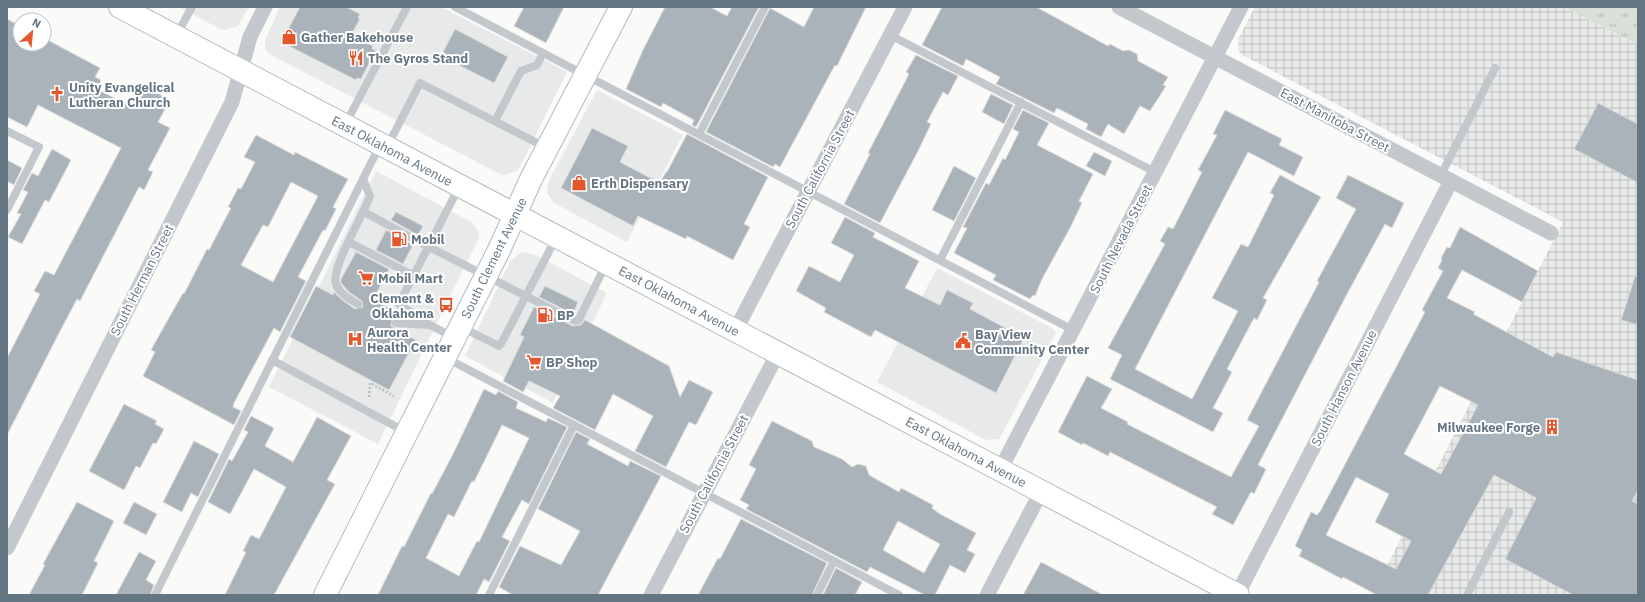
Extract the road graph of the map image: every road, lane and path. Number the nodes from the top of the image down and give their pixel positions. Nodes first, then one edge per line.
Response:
1 (120, 7) edge
2 (192, 7) edge
3 (265, 7) edge
4 (407, 7) edge
5 (455, 7) edge
6 (621, 7) edge
7 (765, 7) edge
8 (905, 7) edge
9 (1119, 7) edge
10 (1241, 7) edge
11 (890, 35) junction
12 (176, 37) junction
13 (543, 53) junction
14 (1215, 58) junction
15 (1494, 68) dead end
16 (240, 71) junction
17 (586, 75) junction
18 (1021, 102) junction
19 (495, 121) junction
20 (345, 126) junction
21 (7, 131) edge
22 (699, 134) junction
23 (384, 146) junction
24 (547, 149) junction
25 (1156, 172) junction
26 (1446, 178) junction
27 (362, 179) junction
28 (460, 186) junction
29 (808, 191) junction
30 (7, 210) edge
31 (364, 212) junction
32 (515, 215) junction
33 (1551, 233) dead end
34 (556, 237) junction
35 (349, 242) junction
36 (429, 247) junction
37 (940, 260) junction
38 (606, 264) junction
39 (414, 276) junction
40 (486, 276) junction
41 (526, 296) junction
42 (358, 304) dead end
43 (396, 322) dead end
44 (430, 325) junction
45 (1074, 330) junction
46 (735, 331) junction
47 (457, 332) junction
48 (778, 354) junction
49 (445, 357) junction
50 (272, 360) junction
51 (370, 383) dead end
52 (394, 396) dead end
53 (574, 425) junction
54 (407, 432) junction
55 (1000, 470) junction
56 (1041, 492) junction
57 (704, 493) junction
58 (1509, 512) dead end
59 (7, 548) edge
60 (834, 561) junction
61 (155, 595) edge
62 (325, 595) edge
63 (489, 595) edge
64 (651, 595) edge
65 (816, 595) edge
66 (899, 595) edge
67 (987, 595) edge
68 (1238, 595) edge
69 (1467, 595) edge

1 - 12 main road, East Oklahoma Avenue
2 - 12 lane
3 - 16 street, South Herman Street
4 - 20 lane
5 - 13 lane
6 - 17 main road, South Clement Avenue
7 - 22 lane
8 - 11 street, South California Street
9 - 14 street, East Manitoba Street
10 - 14 street, South Nevada Street
11 - 18 lane
11 - 29 street, South California Street
12 - 16 main road, East Oklahoma Avenue
13 - 17 lane
13 - 19 lane
14 - 25 street, South Nevada Street
14 - 26 street, East Manitoba Street
15 - 26 lane
16 - 20 main road, East Oklahoma Avenue
16 - 59 street, South Herman Street
17 - 22 lane
17 - 24 main road, South Clement Avenue
18 - 25 lane
18 - 37 lane
19 - 23 lane
19 - 24 lane
20 - 23 main road, East Oklahoma Avenue
21 - 30 lane
22 - 29 lane
23 - 27 lane
23 - 28 main road, East Oklahoma Avenue
24 - 32 main road, South Clement Avenue
25 - 45 street, South Nevada Street
26 - 33 street, East Manitoba Street
26 - 68 street, South Hanson Avenue
27 - 31 lane
27 - 50 lane
28 - 32 main road, East Oklahoma Avenue
28 - 36 lane
29 - 37 lane
29 - 46 street, South California Street
31 - 35 lane
31 - 36 lane
32 - 34 main road, East Oklahoma Avenue
32 - 40 main road, South Clement Avenue
34 - 38 main road, East Oklahoma Avenue
34 - 41 lane
35 - 39 lane
35 - 42 lane
36 - 39 lane
36 - 40 lane
37 - 45 lane
38 - 41 lane
38 - 46 main road, East Oklahoma Avenue
39 - 44 lane
40 - 41 lane
40 - 47 main road, South Clement Avenue
41 - 47 lane
43 - 44 lane
44 - 47 lane
45 - 55 street, South Nevada Street
46 - 48 main road, East Oklahoma Avenue
47 - 49 main road, South Clement Avenue
48 - 55 main road, East Oklahoma Avenue
48 - 57 street, South California Street
49 - 53 lane
49 - 54 main road, South Clement Avenue
50 - 54 lane
50 - 61 lane
51 - 52 path
53 - 57 lane
53 - 63 lane
54 - 62 main road, South Clement Avenue
55 - 56 main road, East Oklahoma Avenue
56 - 67 street
56 - 68 main road, East Oklahoma Avenue
57 - 60 lane
57 - 64 street, South California Street
58 - 69 lane
60 - 65 lane
60 - 66 lane

